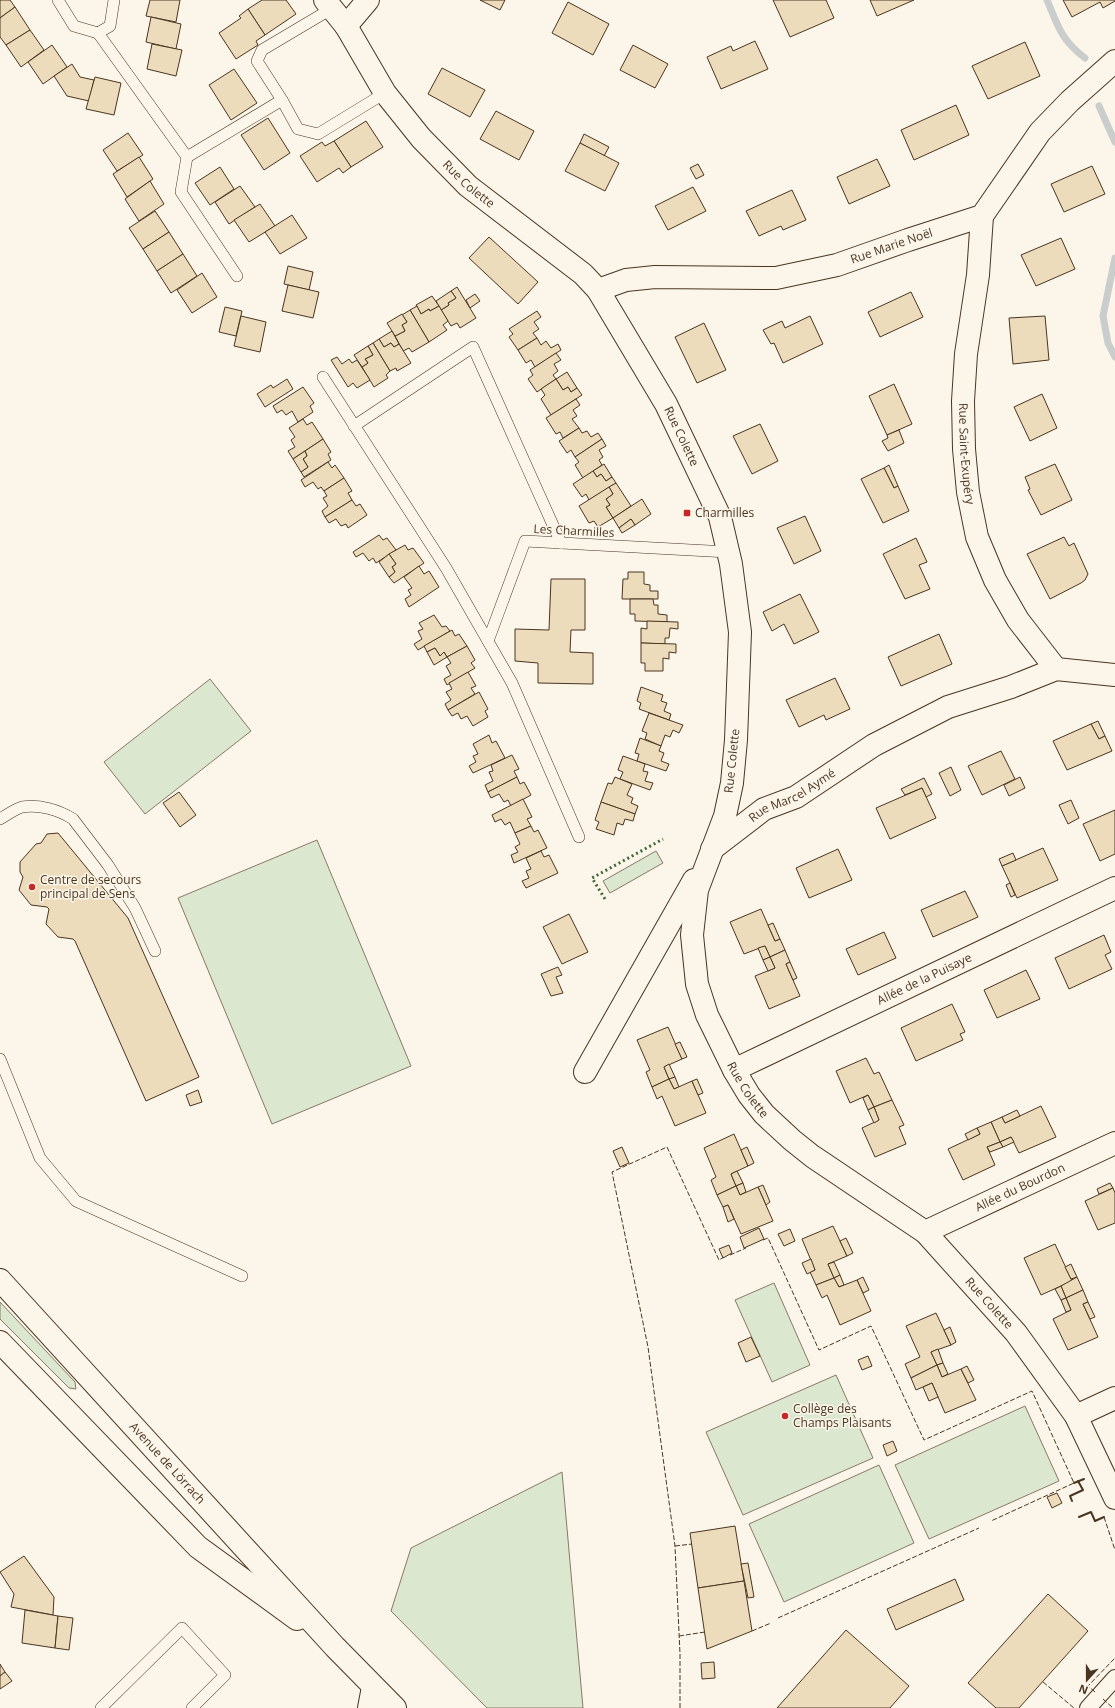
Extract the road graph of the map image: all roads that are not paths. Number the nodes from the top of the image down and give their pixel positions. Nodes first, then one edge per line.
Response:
1 (58, 0) edge
2 (114, 0) edge
3 (368, 0) edge
4 (328, 4) edge
5 (346, 26) junction
6 (98, 33) junction
7 (1108, 66) edge
8 (385, 93) junction
9 (282, 100) junction
10 (187, 157) junction
11 (982, 216) junction
12 (238, 276) dead end
13 (598, 290) junction
14 (323, 377) dead end
15 (354, 426) junction
16 (561, 543) junction
17 (728, 552) junction
18 (488, 641) junction
19 (1056, 669) junction
20 (1115, 675) edge
21 (0, 819) edge
22 (579, 837) dead end
23 (712, 848) junction
24 (1115, 888) edge
25 (155, 951) dead end
26 (0, 1059) edge
27 (734, 1070) junction
28 (584, 1072) dead end
29 (1115, 1143) edge
30 (925, 1232) junction
31 (242, 1276) dead end
32 (0, 1280) edge
33 (0, 1342) edge
34 (1115, 1398) edge
35 (1076, 1416) junction
36 (1115, 1498) edge
37 (335, 1647) junction
38 (1115, 1678) edge
39 (373, 1687) junction
40 (101, 1708) edge
41 (192, 1708) edge
42 (369, 1708) edge
43 (394, 1708) edge
44 (1088, 1708) edge

1 - 6 lane
2 - 6 lane
3 - 5 street
4 - 5 street, Rue Colette
4 - 9 lane
5 - 8 street, Rue Colette
6 - 10 lane
7 - 11 street
8 - 9 lane
8 - 13 street, Rue Colette
9 - 10 lane
10 - 12 lane
11 - 13 street, Rue Marie Noël
11 - 19 street, Rue Saint-Exupéry
13 - 17 street, Rue Colette
14 - 15 lane
15 - 16 lane
15 - 18 lane
16 - 17 lane, Les Charmilles
16 - 18 lane, Les Charmilles
17 - 23 street, Rue Colette
18 - 22 lane
19 - 20 street, Rue Marcel Aymé
19 - 23 street, Rue Marcel Aymé
21 - 25 lane
23 - 27 street, Rue Colette
23 - 28 street, Rue Marcel Aymé
24 - 27 street, Allée de la Puisaye
26 - 31 lane
27 - 30 street, Rue Colette
29 - 30 street, Allée du Bourdon
30 - 35 street, Rue Colette
32 - 37 street, Avenue de Lörrach
33 - 37 street, Avenue de Lörrach
34 - 35 street
35 - 36 street, Rue Colette
37 - 39 street, Avenue de Lörrach
38 - 44 street
39 - 42 street
39 - 43 street, Avenue de Lörrach
40 - 41 lane

